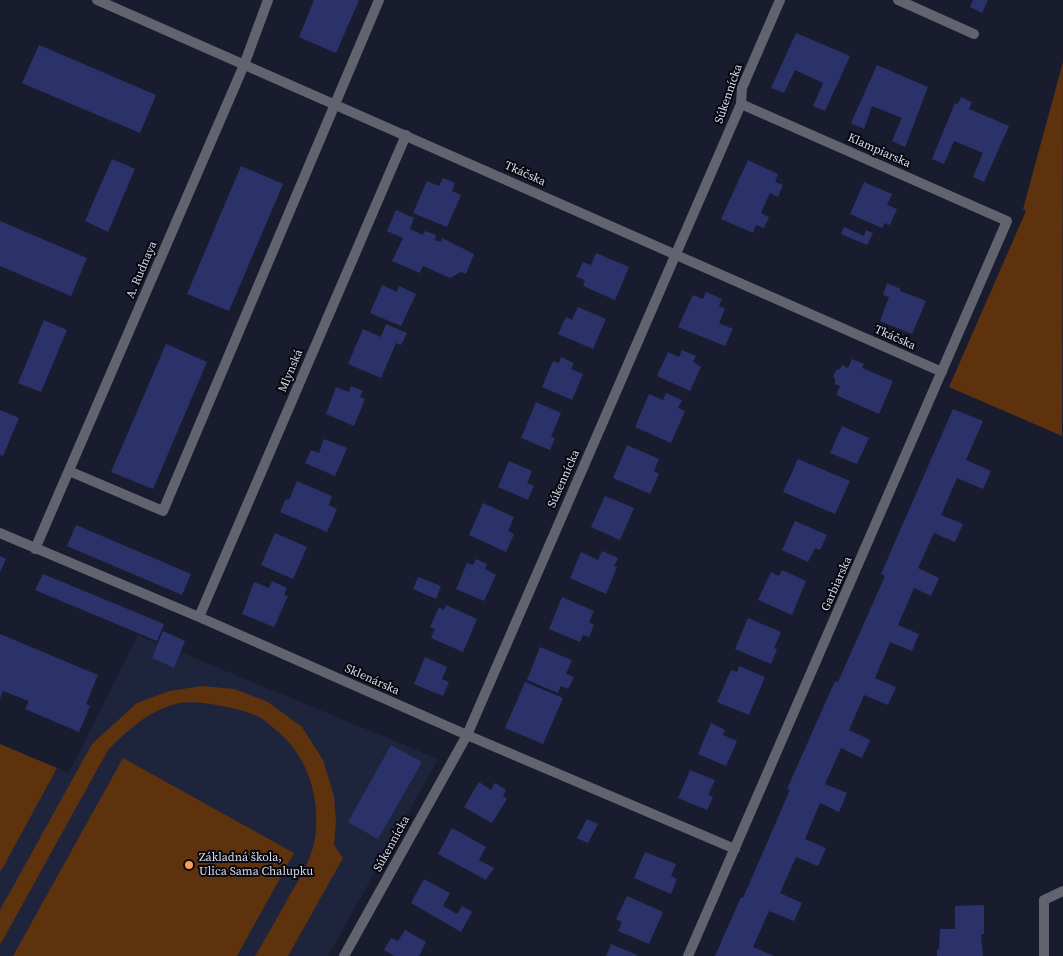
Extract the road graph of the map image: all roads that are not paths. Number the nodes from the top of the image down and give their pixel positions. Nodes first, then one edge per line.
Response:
1 (97, 0) edge
2 (268, 0) edge
3 (379, 0) edge
4 (780, 0) edge
5 (898, 0) edge
6 (974, 34) dead end
7 (244, 65) junction
8 (336, 104) junction
9 (741, 104) junction
10 (406, 135) junction
11 (1007, 221) joint
12 (676, 255) junction
13 (942, 372) junction
14 (69, 471) junction
15 (0, 533) edge
16 (35, 549) junction
17 (199, 617) junction
18 (466, 735) junction
19 (735, 849) junction
20 (1063, 891) edge
21 (344, 956) edge
22 (688, 956) edge
23 (1044, 956) edge

1 - 7 street, Tkáčska
2 - 7 street, A. Rudnaya
3 - 8 street
4 - 9 street, Súkennícka
5 - 6 street
7 - 8 street, Tkáčska
7 - 14 street, A. Rudnaya
8 - 10 street, Tkáčska
8 - 14 street
9 - 11 street, Klampiarska
9 - 12 street, Súkennícka
10 - 12 street, Tkáčska
10 - 17 street, Mlynská
11 - 13 street, Garbiarska
12 - 13 street, Tkáčska
12 - 18 street, Súkennícka
13 - 19 street, Garbiarska
14 - 16 street, A. Rudnaya
15 - 16 street, Sklenárska
16 - 17 street, Sklenárska
17 - 18 street, Sklenárska
18 - 19 street, Sklenárska
18 - 21 street, Súkennícka
19 - 22 street, Garbiarska
20 - 23 street

